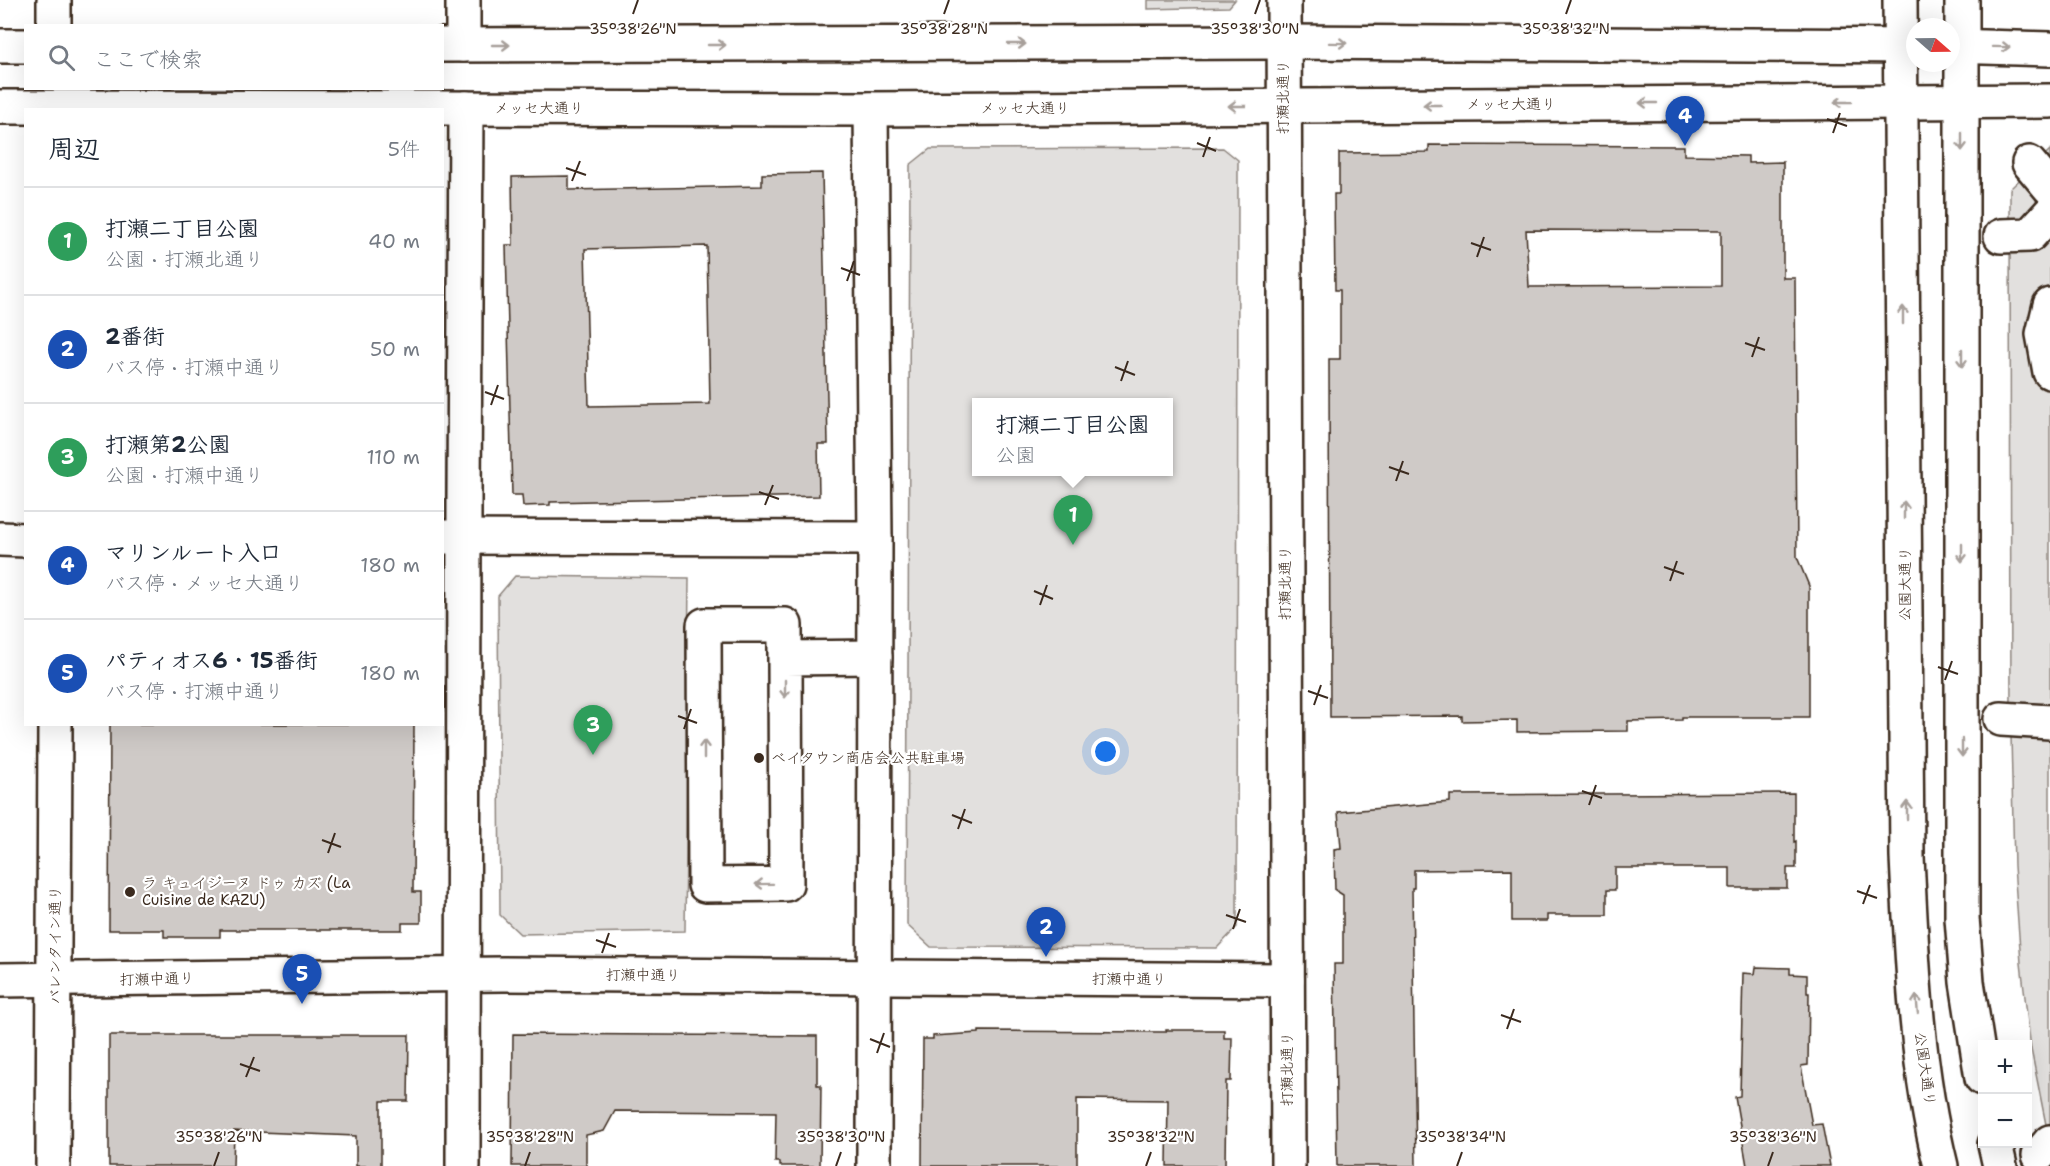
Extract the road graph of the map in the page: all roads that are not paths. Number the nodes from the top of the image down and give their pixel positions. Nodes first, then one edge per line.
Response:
1 (54, 0) edge
2 (463, 0) edge
3 (1284, 0) edge
4 (1900, 0) edge
5 (1962, 0) edge
6 (1960, 18) edge
7 (54, 24) edge
8 (1906, 34) edge
9 (1283, 42) junction
10 (453, 45) edge
11 (0, 46) edge
12 (24, 46) edge
13 (1906, 46) edge
14 (1960, 46) edge
15 (2050, 49) edge
16 (1906, 62) edge
17 (1959, 72) edge
18 (1962, 100) junction
19 (2050, 101) edge
20 (54, 102) edge
21 (1901, 102) junction
22 (1283, 106) junction
23 (0, 107) edge
24 (466, 108) junction
25 (871, 109) junction
26 (2029, 163) dead end
27 (2050, 188) edge
28 (2050, 213) edge
29 (2001, 236) dead end
30 (2050, 305) edge
31 (2050, 372) edge
32 (453, 536) edge
33 (875, 538) junction
34 (0, 539) edge
35 (24, 540) edge
36 (875, 648) junction
37 (785, 650) junction
38 (2001, 719) dead end
39 (2050, 722) edge
40 (55, 726) edge
41 (464, 974) junction
42 (874, 977) junction
43 (0, 980) edge
44 (55, 980) junction
45 (1287, 980) junction
46 (1978, 1047) edge
47 (1996, 1148) edge
48 (53, 1166) edge
49 (464, 1166) edge
50 (874, 1166) edge
51 (1288, 1166) edge
52 (1941, 1166) edge
53 (2000, 1166) edge

1 - 7 street
2 - 10 street
3 - 9 street, 打瀬北通り
4 - 8 street, 公園大通り
5 - 6 street
10 -> 9 street
9 -> 13 street
9 - 22 street, 打瀬北通り
11 - 12 street
14 -> 15 street
16 - 21 street, 公園大通り
17 - 18 street
18 - 19 street, メッセ大通り
18 - 21 street, メッセ大通り
18 -> 46 street
20 - 23 street, メッセ大通り
20 - 24 street, メッセ大通り
21 -> 22 street, メッセ大通り
52 -> 21 street, 公園大通り
22 -> 25 street, メッセ大通り
22 - 45 street, 打瀬北通り
24 - 25 street, メッセ大通り
24 - 32 street
25 - 33 street
26 - 27 street
28 - 29 street
30 - 31 street
32 - 33 street
32 - 41 street
33 - 36 street
34 - 35 street
36 - 37 street
36 - 42 street
37 -> 37 street
38 - 39 street
40 - 44 street, バレンタイン通り
41 - 42 street, 打瀬中通り
41 - 44 street, 打瀬中通り
41 - 49 street
42 - 45 street, 打瀬中通り
42 - 50 street
43 - 44 street, 打瀬中通り
44 - 48 street, バレンタイン通り
45 - 51 street, 打瀬北通り
47 - 53 street

